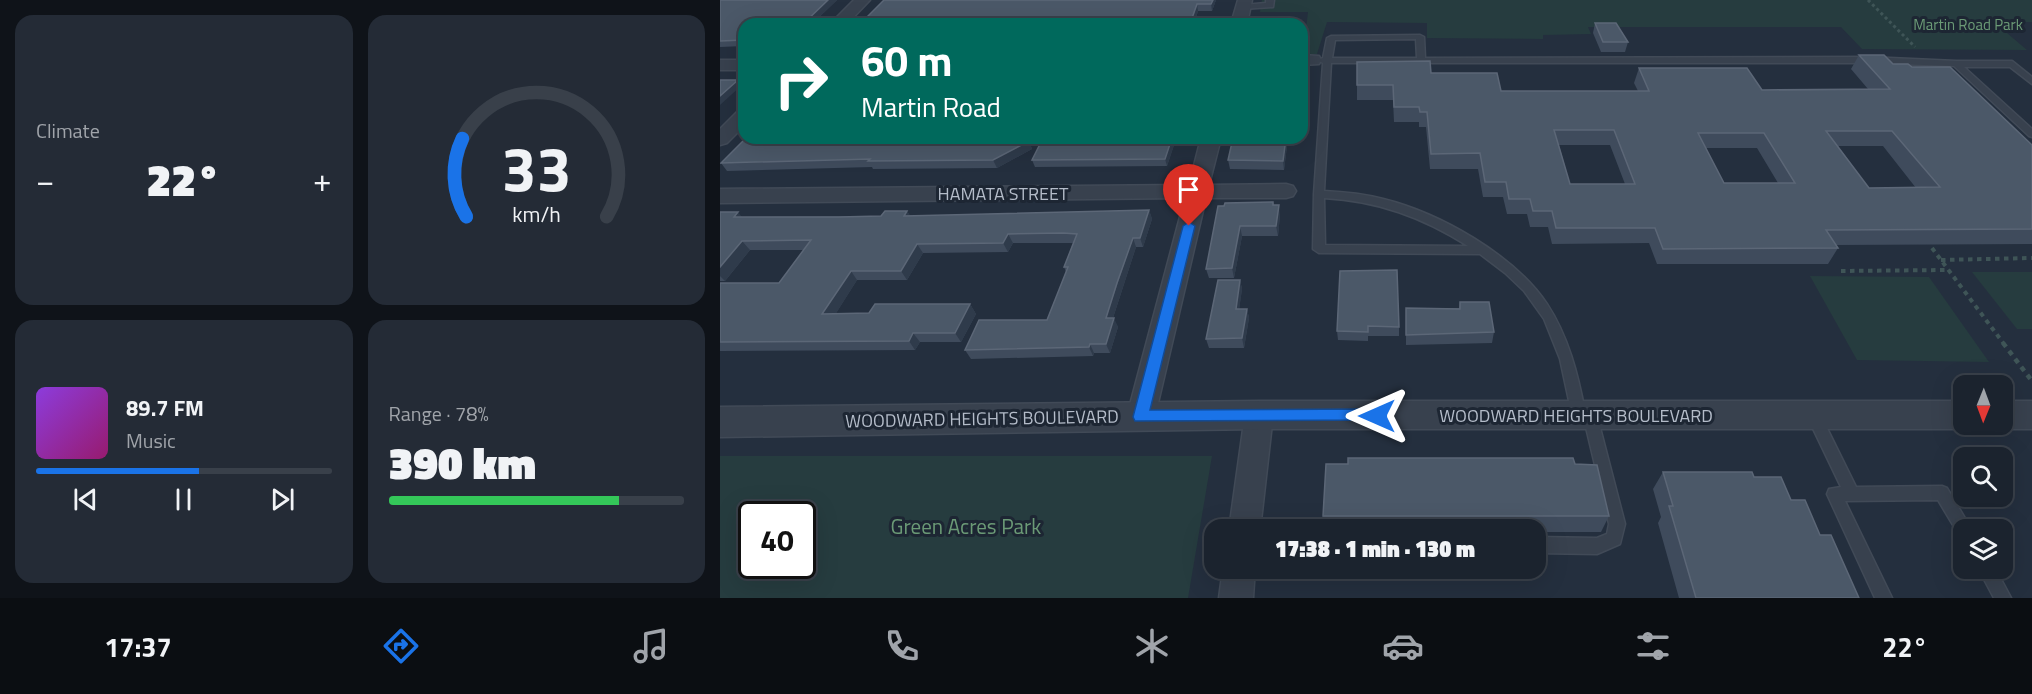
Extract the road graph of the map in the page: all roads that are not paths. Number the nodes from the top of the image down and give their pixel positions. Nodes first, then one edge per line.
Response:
1 (863, 0) edge
2 (1270, 0) edge
3 (1244, 3) edge
4 (844, 18) edge
5 (1240, 18) edge
6 (1314, 60) edge
7 (1421, 60) junction
8 (1956, 64) junction
9 (720, 65) edge
10 (738, 65) edge
11 (2032, 81) edge
12 (738, 122) edge
13 (2032, 134) edge
14 (720, 139) edge
15 (1209, 144) edge
16 (1286, 191) dead end
17 (1197, 192) junction
18 (1319, 194) junction
19 (720, 196) edge
20 (1480, 250) junction
21 (1813, 415) junction
22 (1953, 415) edge
23 (2013, 415) edge
24 (2032, 415) edge
25 (1259, 416) junction
26 (1584, 416) junction
27 (1141, 417) junction
28 (720, 422) edge
29 (1852, 494) junction
30 (1245, 519) edge
31 (1957, 519) edge
32 (1546, 545) edge
33 (1238, 579) edge
34 (1993, 579) edge
35 (1236, 598) edge
36 (1884, 598) edge
37 (2004, 598) edge

1 - 4 street
2 - 3 lane
3 - 5 street
6 - 7 lane
6 - 7 lane
6 - 18 lane
7 - 8 lane
8 - 11 lane
8 - 13 lane
9 - 10 street
12 - 14 street
15 - 17 street
16 - 17 street, HAMATA STREET
17 - 19 street, HAMATA STREET
17 - 27 street
18 - 20 lane
18 - 20 lane
20 - 26 lane
21 - 22 street, WOODWARD HEIGHTS BOULEVARD
21 - 26 street, WOODWARD HEIGHTS BOULEVARD
21 - 29 lane
23 - 24 street
25 - 26 street, WOODWARD HEIGHTS BOULEVARD
25 - 27 street, WOODWARD HEIGHTS BOULEVARD
25 - 30 street
26 - 32 lane
27 - 28 street, WOODWARD HEIGHTS BOULEVARD
29 - 31 lane
29 - 36 lane
33 - 35 street
34 - 37 lane

